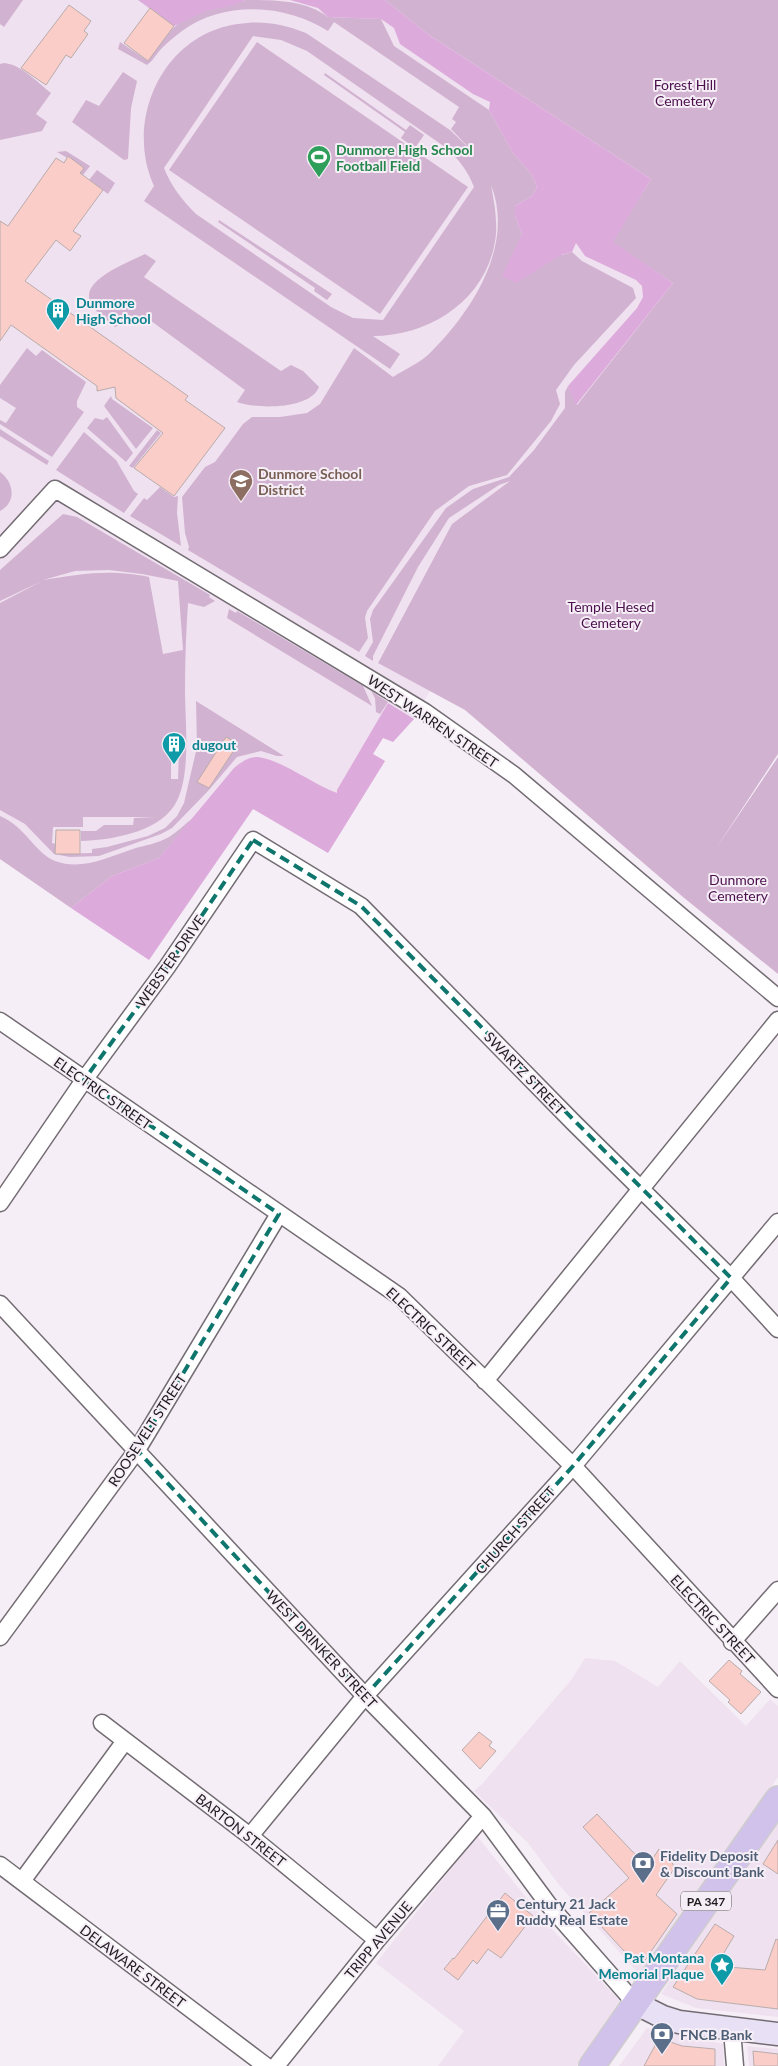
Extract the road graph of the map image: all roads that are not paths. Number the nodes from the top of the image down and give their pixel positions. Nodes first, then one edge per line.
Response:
1 (0, 549) edge
2 (253, 840) joint
3 (778, 998) edge
4 (778, 1020) edge
5 (0, 1021) edge
6 (84, 1080) junction
7 (640, 1189) junction
8 (0, 1203) edge
9 (279, 1214) junction
10 (778, 1222) edge
11 (731, 1278) junction
12 (0, 1304) edge
13 (778, 1329) edge
14 (485, 1381) junction
15 (137, 1450) junction
16 (573, 1466) junction
17 (778, 1590) edge
18 (0, 1637) edge
19 (732, 1642) junction
20 (778, 1689) edge
21 (365, 1696) junction
22 (102, 1723) dead end
23 (125, 1741) junction
24 (778, 1799) edge
25 (483, 1816) junction
26 (250, 1836) junction
27 (0, 1865) edge
28 (22, 1881) junction
29 (377, 1940) junction
30 (635, 2003) junction
31 (732, 2030) junction
32 (778, 2034) edge
33 (266, 2066) edge
34 (276, 2066) edge
35 (592, 2066) edge
36 (735, 2066) edge

1 - 3 street, WEST WARREN STREET
2 - 6 street, WEBSTER DRIVE
2 - 7 street, SWARTZ STREET
4 - 7 street
5 - 6 street, ELECTRIC STREET
6 - 8 street, WEBSTER DRIVE
6 - 9 street, ELECTRIC STREET
7 - 11 street, SWARTZ STREET
7 - 14 street
9 - 14 street, ELECTRIC STREET
9 - 15 street, ROOSEVELT STREET
10 - 11 street, CHURCH STREET
11 - 13 street, SWARTZ STREET
11 - 16 street, CHURCH STREET
12 - 15 street, WEST DRINKER STREET
14 - 16 street, ELECTRIC STREET
15 - 18 street, ROOSEVELT STREET
15 - 21 street, WEST DRINKER STREET
16 - 19 street, ELECTRIC STREET
16 - 21 street, CHURCH STREET
17 - 19 street
19 - 20 street, ELECTRIC STREET
21 - 25 street, WEST DRINKER STREET
21 - 26 street, CHURCH STREET
22 - 23 street, BARTON STREET
23 - 26 street, BARTON STREET
23 - 28 street
24 - 30 main road, PA 347
25 - 29 street, TRIPP AVENUE
25 - 30 street, WEST DRINKER STREET
26 - 29 street, BARTON STREET
27 - 28 street, DELAWARE STREET
28 - 33 street, DELAWARE STREET
29 - 34 street, TRIPP AVENUE
30 - 31 main road
30 - 35 main road, PA 347
31 - 32 main road
31 - 36 street

